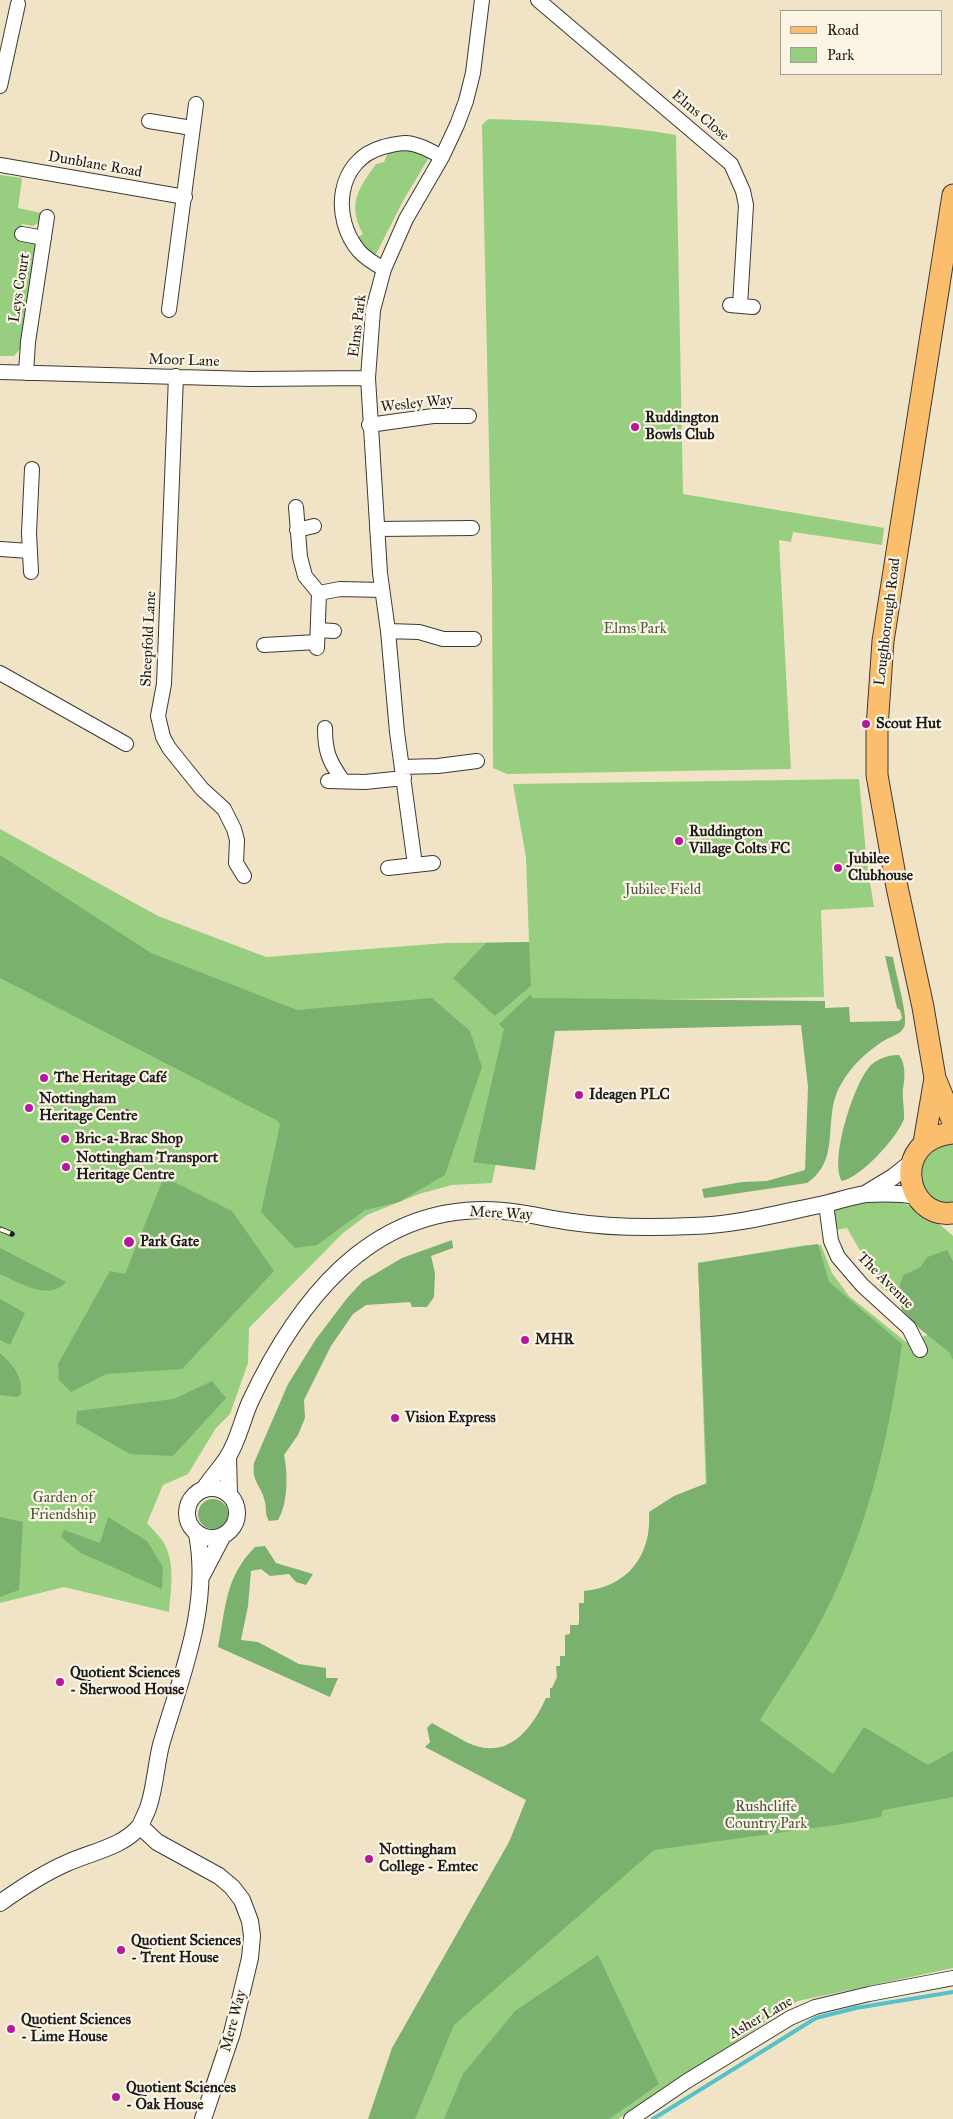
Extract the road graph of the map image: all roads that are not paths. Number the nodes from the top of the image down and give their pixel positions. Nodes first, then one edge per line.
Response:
1 (482, 0) edge
2 (538, 0) edge
3 (18, 4) dead end
4 (0, 86) edge
5 (196, 104) dead end
6 (149, 121) dead end
7 (192, 128) junction
8 (442, 157) junction
9 (0, 165) edge
10 (953, 195) edge
11 (185, 197) junction
12 (47, 217) dead end
13 (22, 234) dead end
14 (44, 238) junction
15 (384, 269) junction
16 (741, 306) dead end
17 (169, 310) dead end
18 (0, 372) edge
19 (26, 373) junction
20 (176, 376) junction
21 (368, 378) junction
22 (469, 416) dead end
23 (370, 426) junction
24 (32, 469) dead end
25 (296, 507) dead end
26 (314, 526) dead end
27 (472, 528) dead end
28 (377, 529) junction
29 (297, 530) junction
30 (0, 549) edge
31 (30, 552) junction
32 (32, 572) dead end
33 (382, 590) junction
34 (319, 593) junction
35 (334, 631) dead end
36 (388, 632) junction
37 (474, 639) dead end
38 (317, 640) junction
39 (264, 645) dead end
40 (0, 673) edge
41 (325, 728) dead end
42 (126, 744) dead end
43 (477, 761) dead end
44 (403, 772) junction
45 (328, 781) dead end
46 (343, 781) junction
47 (433, 862) dead end
48 (415, 865) junction
49 (388, 868) dead end
50 (244, 876) dead end
51 (935, 1078) junction
52 (953, 1122) edge
53 (953, 1133) edge
54 (924, 1143) junction
55 (912, 1162) junction
56 (865, 1194) junction
57 (917, 1196) junction
58 (826, 1204) junction
59 (952, 1215) edge
60 (920, 1350) dead end
61 (228, 1457) junction
62 (204, 1489) junction
63 (229, 1494) junction
64 (197, 1534) junction
65 (222, 1537) junction
66 (201, 1577) junction
67 (140, 1826) junction
68 (0, 1903) edge
69 (953, 1978) edge
70 (203, 2119) edge
71 (631, 2119) edge

1 - 8 street, Elms Park
2 - 16 street, Elms Close
3 - 4 street
5 - 7 street
6 - 7 street
7 - 11 street
8 - 15 street, Elms Park
8 - 15 street
9 - 11 street, Dunblane Road
10 - 51 main road, Loughborough Road
11 - 17 street
12 - 14 street, Leys Court
13 - 14 street, Leys Court
14 - 19 street, Leys Court
15 - 21 street, Elms Park
18 - 19 street, Moor Lane
19 - 20 street, Moor Lane
20 - 21 street, Moor Lane
20 - 50 street, Sheepfold Lane
21 - 23 street, Elms Park
22 - 23 street, Wesley Way
23 - 28 street, Elms Park
24 - 31 street
25 - 29 street
26 - 29 street
27 - 28 street
28 - 33 street, Elms Park
29 - 34 street
30 - 31 street
31 - 32 street
33 - 34 street
33 - 36 street, Elms Park
34 - 38 street
35 - 38 street
36 - 37 street
36 - 44 street, Elms Park
38 - 39 street
40 - 42 street
41 - 46 street
43 - 44 street
44 - 46 street
44 - 48 street, Elms Park
45 - 46 street
47 - 48 street
48 - 49 street
51 - 52 main road, Loughborough Road
51 - 54 main road, Loughborough Road
53 - 54 main road
54 - 55 main road
55 - 56 street, Mere Way
55 - 57 main road
56 - 57 street, Mere Way
56 - 58 street, Mere Way
57 - 59 main road
58 - 60 street, The Avenue
58 - 61 street, Mere Way
61 - 62 street, Mere Way
61 - 63 street, Mere Way
62 - 63 street
62 - 64 street
63 - 65 street
64 - 65 street
64 - 66 street
65 - 66 street
66 - 67 street
67 - 68 street
67 - 70 street, Mere Way
69 - 71 street, Asher Lane

